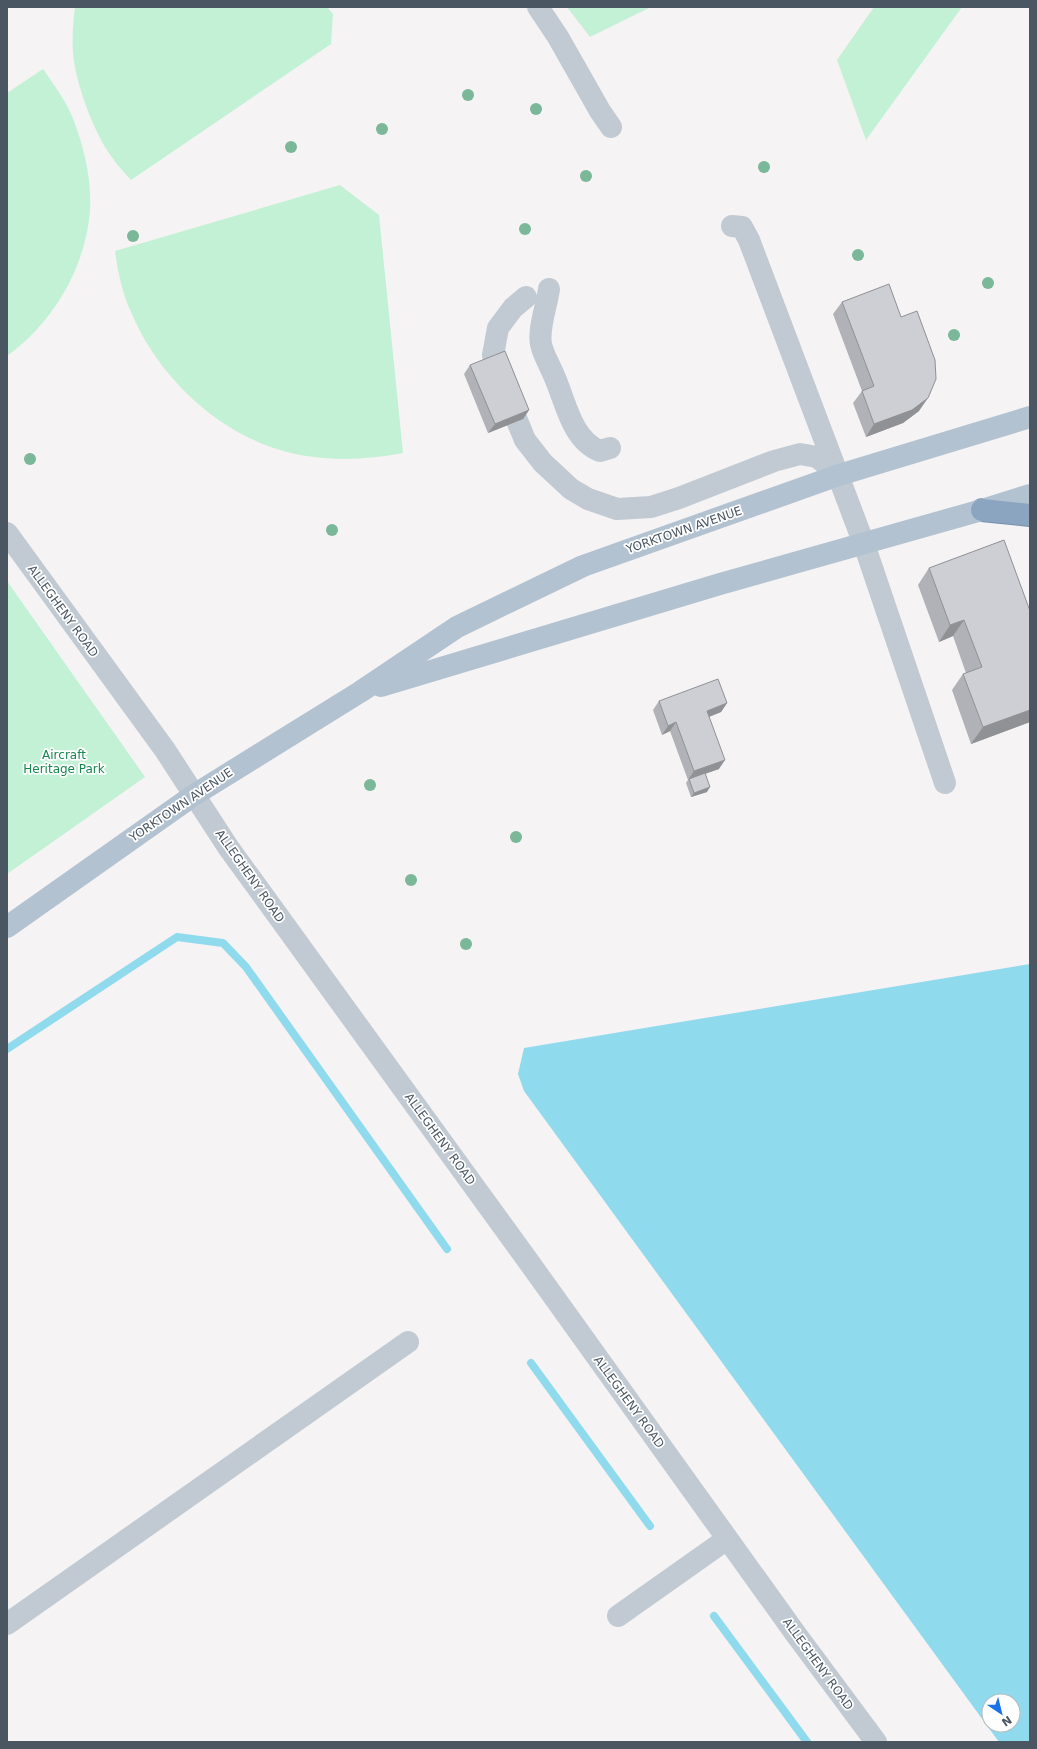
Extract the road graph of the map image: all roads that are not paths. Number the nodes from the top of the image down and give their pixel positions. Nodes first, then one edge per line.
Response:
1 (538, 7) edge
2 (612, 127) dead end
3 (732, 226) dead end
4 (550, 289) dead end
5 (526, 297) dead end
6 (1030, 417) edge
7 (610, 448) dead end
8 (839, 475) junction
9 (1030, 495) edge
10 (982, 510) junction
11 (1030, 514) edge
12 (7, 533) edge
13 (864, 544) junction
14 (360, 692) junction
15 (945, 783) dead end
16 (194, 795) junction
17 (7, 927) edge
18 (408, 1342) dead end
19 (727, 1539) junction
20 (618, 1616) dead end
21 (7, 1624) edge
22 (876, 1742) edge

1 - 2 street
3 - 8 street
4 - 7 street
5 - 8 street
6 - 8 main road, YORKTOWN AVENUE
8 - 13 street
8 - 14 main road, YORKTOWN AVENUE
9 - 10 main road, YORKTOWN AVENUE
10 - 11 highway
10 - 13 main road, YORKTOWN AVENUE
12 - 16 street, ALLEGHENY ROAD
13 - 14 main road, YORKTOWN AVENUE
13 - 15 street
14 - 16 main road, YORKTOWN AVENUE
16 - 17 main road, YORKTOWN AVENUE
16 - 19 street, ALLEGHENY ROAD
18 - 21 street
19 - 20 street
19 - 22 street, ALLEGHENY ROAD

